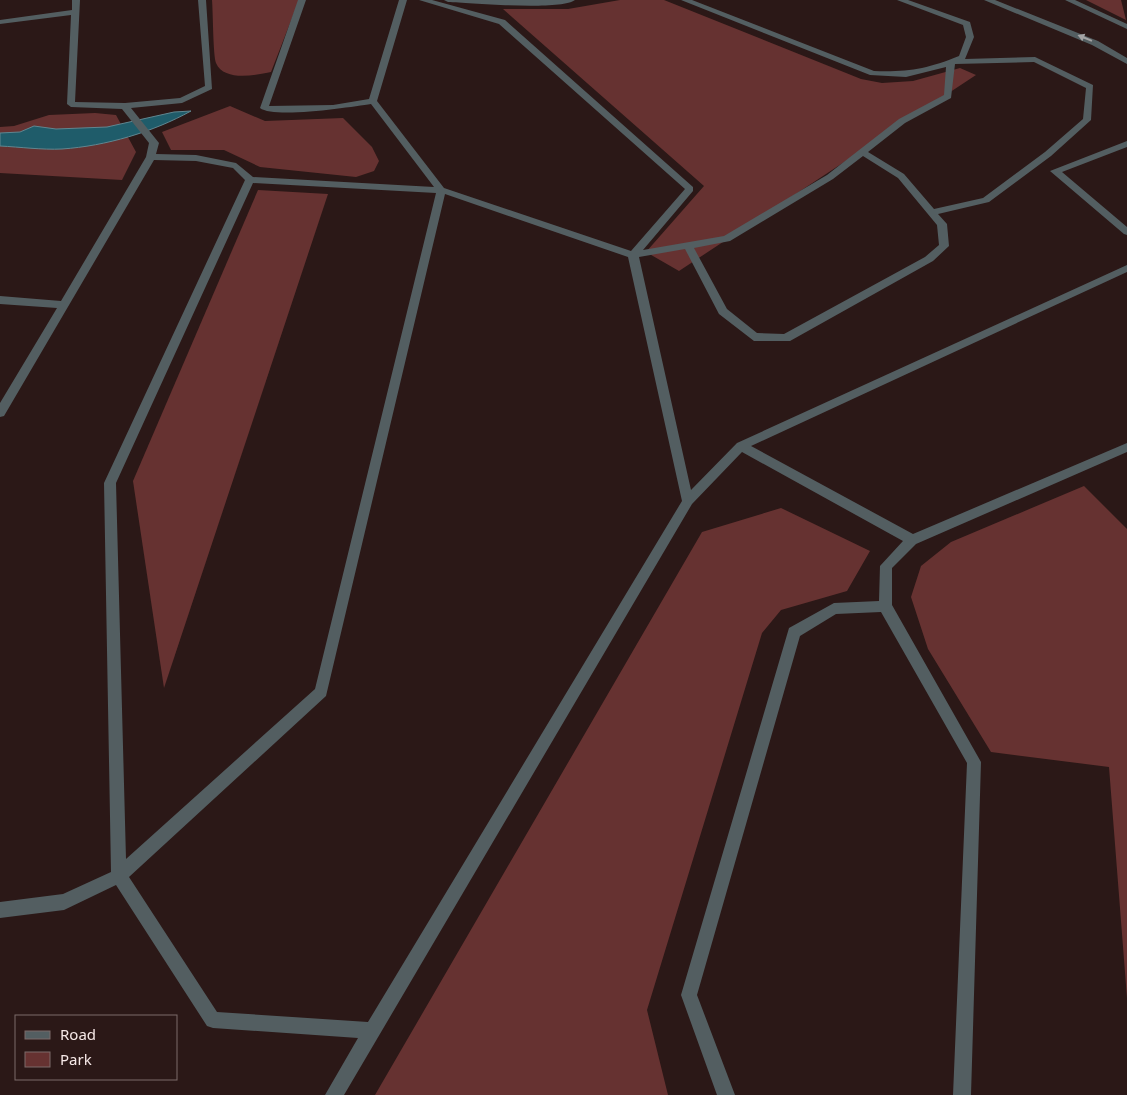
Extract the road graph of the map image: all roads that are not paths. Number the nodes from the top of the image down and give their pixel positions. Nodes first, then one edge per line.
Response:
1 (76, 0) edge
2 (202, 0) edge
3 (302, 0) edge
4 (403, 0) edge
5 (423, 0) edge
6 (448, 0) edge
7 (571, 0) edge
8 (685, 0) edge
9 (901, 0) edge
10 (988, 0) edge
11 (1069, 0) edge
12 (76, 12) junction
13 (0, 22) edge
14 (1127, 27) edge
15 (951, 62) junction
16 (1127, 62) edge
17 (373, 101) junction
18 (125, 106) junction
19 (1127, 144) edge
20 (863, 152) junction
21 (151, 157) junction
22 (250, 180) junction
23 (441, 190) junction
24 (932, 212) junction
25 (1127, 232) edge
26 (688, 245) junction
27 (633, 255) junction
28 (1125, 271) edge
29 (0, 300) edge
30 (64, 305) junction
31 (0, 412) edge
32 (741, 446) junction
33 (1127, 447) edge
34 (688, 501) junction
35 (912, 540) junction
36 (885, 606) junction
37 (119, 876) junction
38 (0, 910) edge
39 (372, 1031) junction
40 (334, 1095) edge
41 (726, 1095) edge
42 (962, 1095) edge

1 - 12 street
2 - 18 street
3 - 17 street
4 - 17 street
5 - 27 street
6 - 7 street
8 - 15 street
9 - 15 street
16 -> 10 street
11 - 14 street
12 - 13 street
12 - 18 street
15 - 20 street
15 - 24 street
17 - 23 street
18 - 21 street
19 - 25 street
20 - 24 street
20 - 26 street
21 - 22 street
21 - 30 street
22 - 23 street
22 - 37 street
23 - 27 street
23 - 37 street
24 - 26 street
26 - 27 street
27 - 34 street
28 - 32 street
29 - 30 street
30 - 31 street
32 - 34 street
32 - 35 street
33 - 35 street
34 - 39 street
35 - 36 street
36 - 41 street
36 - 42 street
37 - 38 street
37 - 39 street
39 - 40 street

